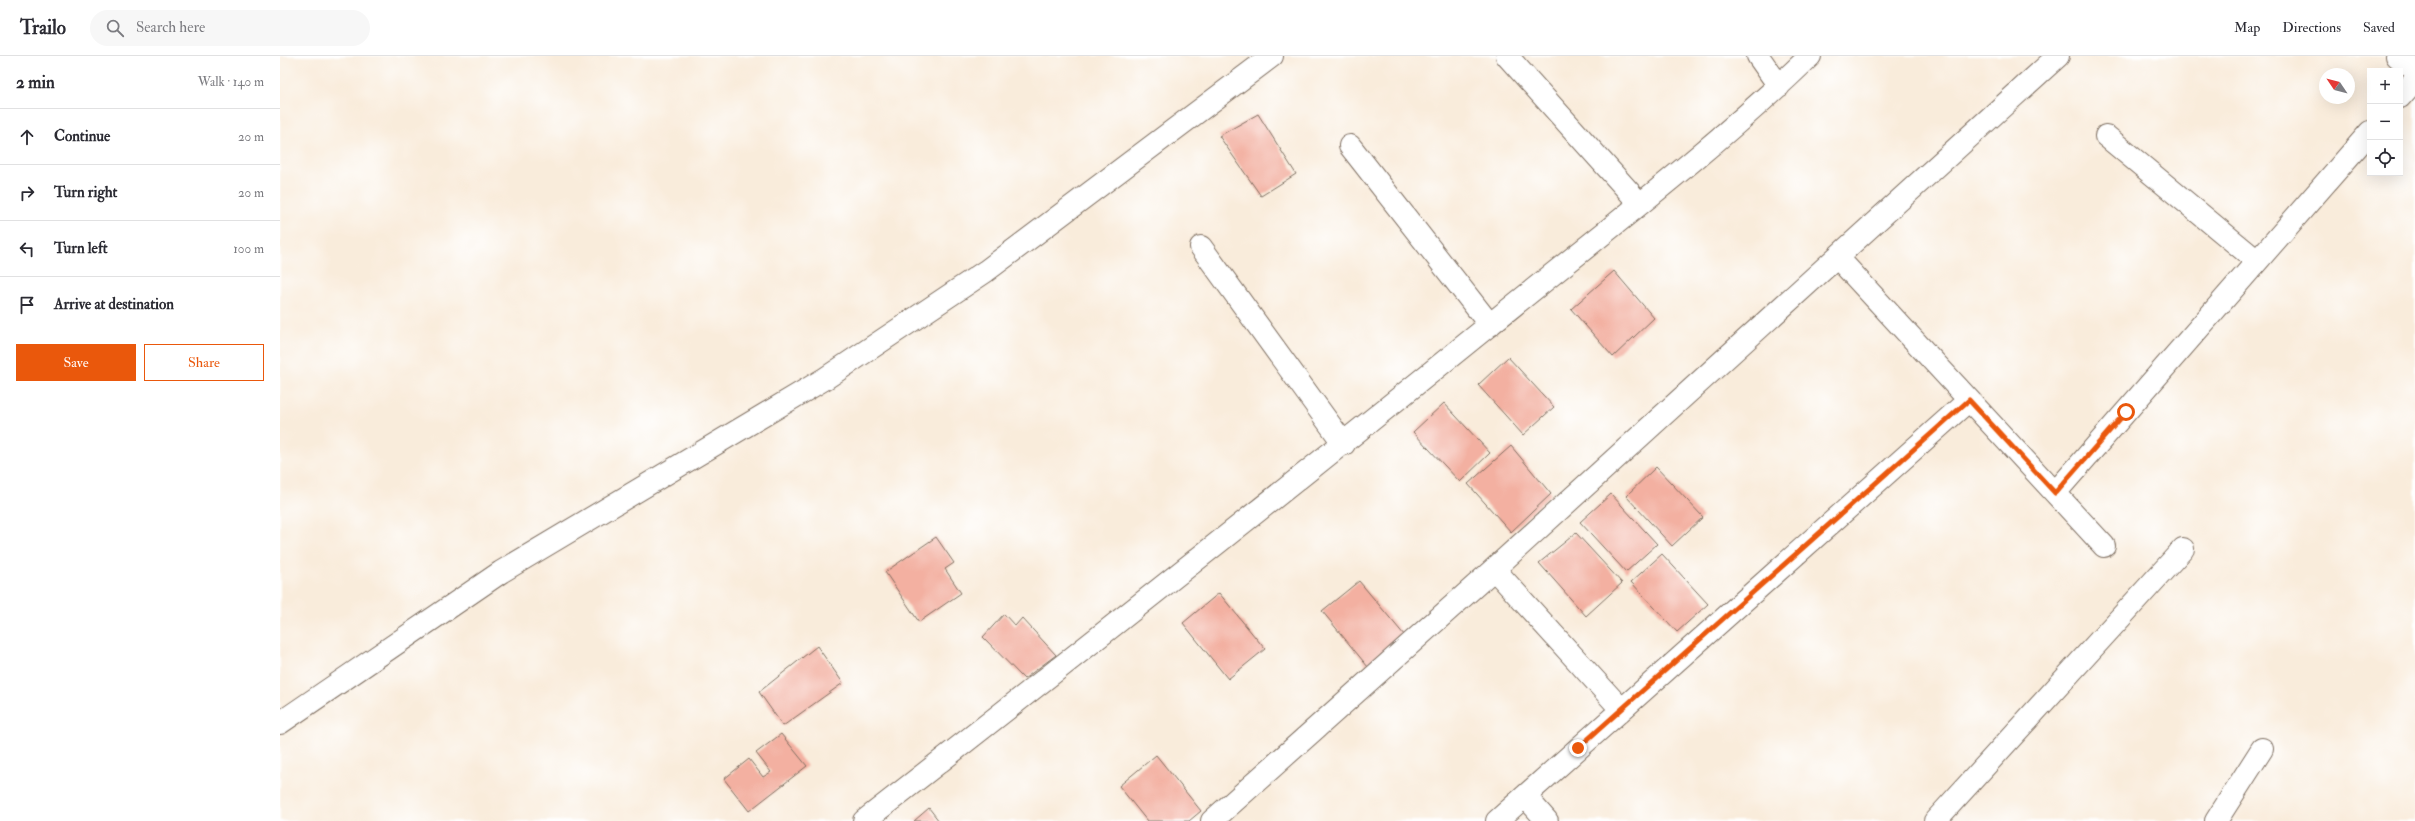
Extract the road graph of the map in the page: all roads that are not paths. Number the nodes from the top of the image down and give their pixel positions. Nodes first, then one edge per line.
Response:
1 (1272, 56) edge
2 (1507, 56) edge
3 (1758, 56) edge
4 (1810, 56) edge
5 (2058, 56) edge
6 (2397, 56) edge
7 (2415, 70) edge
8 (2415, 80) edge
9 (1780, 86) junction
10 (2403, 94) edge
11 (2367, 135) edge
12 (2106, 136) dead end
13 (1350, 146) dead end
14 (1640, 204) junction
15 (1201, 247) dead end
16 (1838, 258) junction
17 (2257, 261) junction
18 (1490, 325) junction
19 (1969, 400) junction
20 (1344, 444) junction
21 (2055, 493) junction
22 (2104, 546) dead end
23 (2182, 549) dead end
24 (1494, 569) junction
25 (1621, 709) junction
26 (280, 723) edge
27 (2262, 749) dead end
28 (1525, 796) junction
29 (864, 821) edge
30 (1212, 821) edge
31 (1497, 821) edge
32 (1547, 821) edge
33 (1935, 821) edge
34 (2216, 821) edge

1 - 26 street
2 - 14 street
3 - 9 street
4 - 9 street
5 - 16 street
6 - 7 street
8 - 10 street
9 - 14 street
11 - 17 street
12 - 17 street
13 - 18 street
14 - 18 street
15 - 20 street
16 - 19 street
16 - 24 street
17 - 21 street
18 - 20 street
19 - 21 street
19 - 25 street
20 - 29 street
21 - 22 street
23 - 33 street
24 - 25 street
24 - 30 street
25 - 28 street
27 - 34 street
28 - 31 street
28 - 32 street

